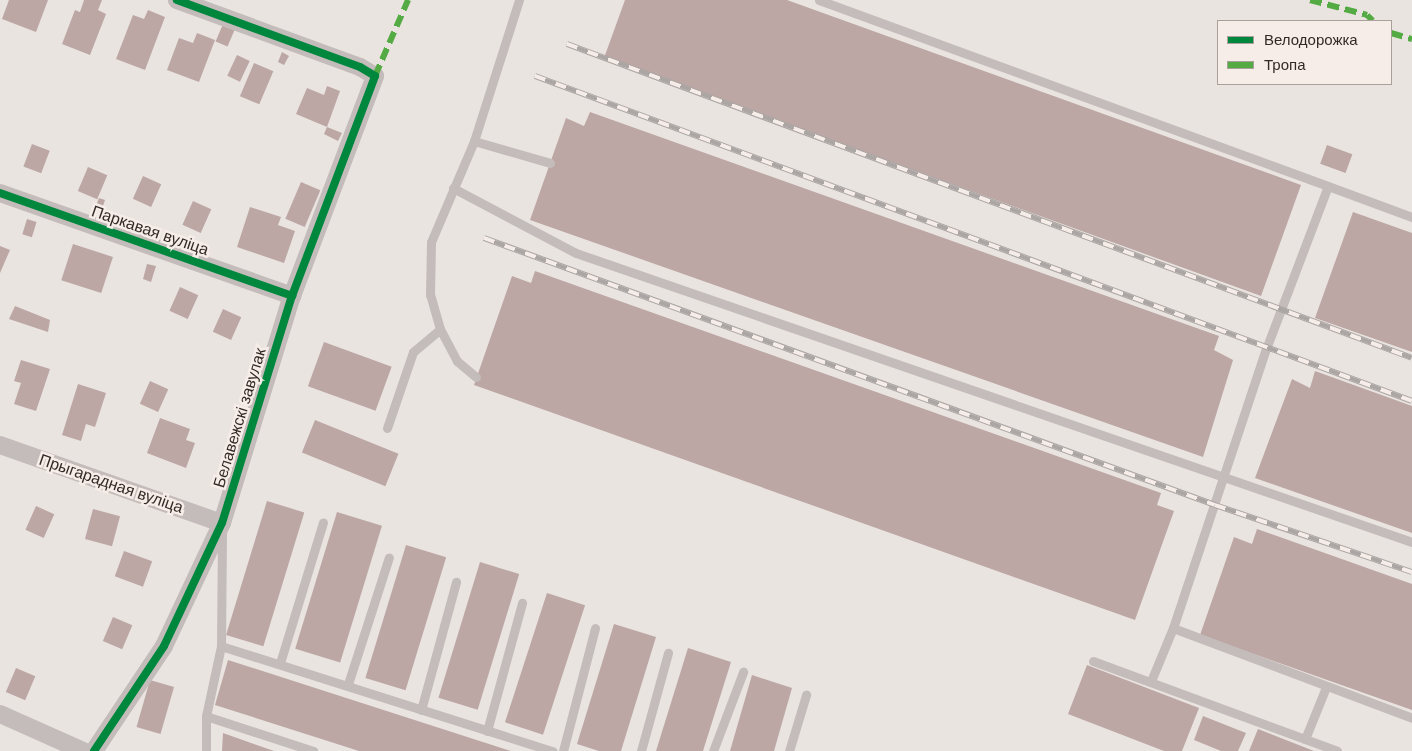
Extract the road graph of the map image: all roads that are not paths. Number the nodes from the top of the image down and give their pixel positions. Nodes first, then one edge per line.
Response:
1 (177, 0) edge
2 (519, 0) edge
3 (819, 0) edge
4 (474, 141) junction
5 (550, 163) dead end
6 (1328, 186) junction
7 (453, 188) junction
8 (0, 193) edge
9 (1412, 217) edge
10 (292, 296) junction
11 (440, 329) junction
12 (476, 377) dead end
13 (386, 428) dead end
14 (0, 445) edge
15 (1227, 476) junction
16 (323, 522) dead end
17 (222, 523) junction
18 (1412, 542) edge
19 (389, 557) dead end
20 (456, 582) dead end
21 (522, 603) dead end
22 (595, 628) dead end
23 (1173, 628) junction
24 (221, 646) junction
25 (668, 653) dead end
26 (1093, 661) dead end
27 (280, 662) junction
28 (743, 672) dead end
29 (1151, 681) junction
30 (348, 684) junction
31 (1326, 688) junction
32 (806, 695) dead end
33 (421, 710) junction
34 (0, 714) edge
35 (206, 716) junction
36 (1412, 718) edge
37 (487, 731) junction
38 (1306, 739) junction
39 (84, 751) edge
40 (94, 751) edge
41 (206, 751) edge
42 (313, 751) edge
43 (553, 751) edge
44 (564, 751) edge
45 (641, 751) edge
46 (713, 751) edge
47 (789, 751) edge
48 (1337, 751) edge

1 - 10 street, Белавежскі завулак
2 - 4 lane
3 - 6 lane
4 - 5 lane
4 - 7 lane
6 - 9 lane
6 - 15 lane
7 - 11 lane
7 - 15 lane
8 - 10 street, Паркавая вуліца
10 - 17 street, Белавежскі завулак
11 - 12 lane
11 - 13 lane
14 - 17 street, Прыгарадная вуліца
15 - 18 lane
15 - 23 lane
16 - 27 lane
17 - 24 lane
17 - 40 street, Белавежскі завулак
19 - 30 lane
20 - 33 lane
21 - 37 lane
22 - 44 lane
23 - 29 lane
23 - 31 lane
24 - 27 lane
24 - 35 lane
25 - 45 lane
26 - 29 lane
27 - 30 lane
28 - 46 lane
29 - 38 lane
30 - 33 lane
31 - 36 lane
31 - 38 lane
32 - 47 lane
33 - 37 lane
34 - 39 street
35 - 41 lane
35 - 42 lane
37 - 43 lane
38 - 48 lane

